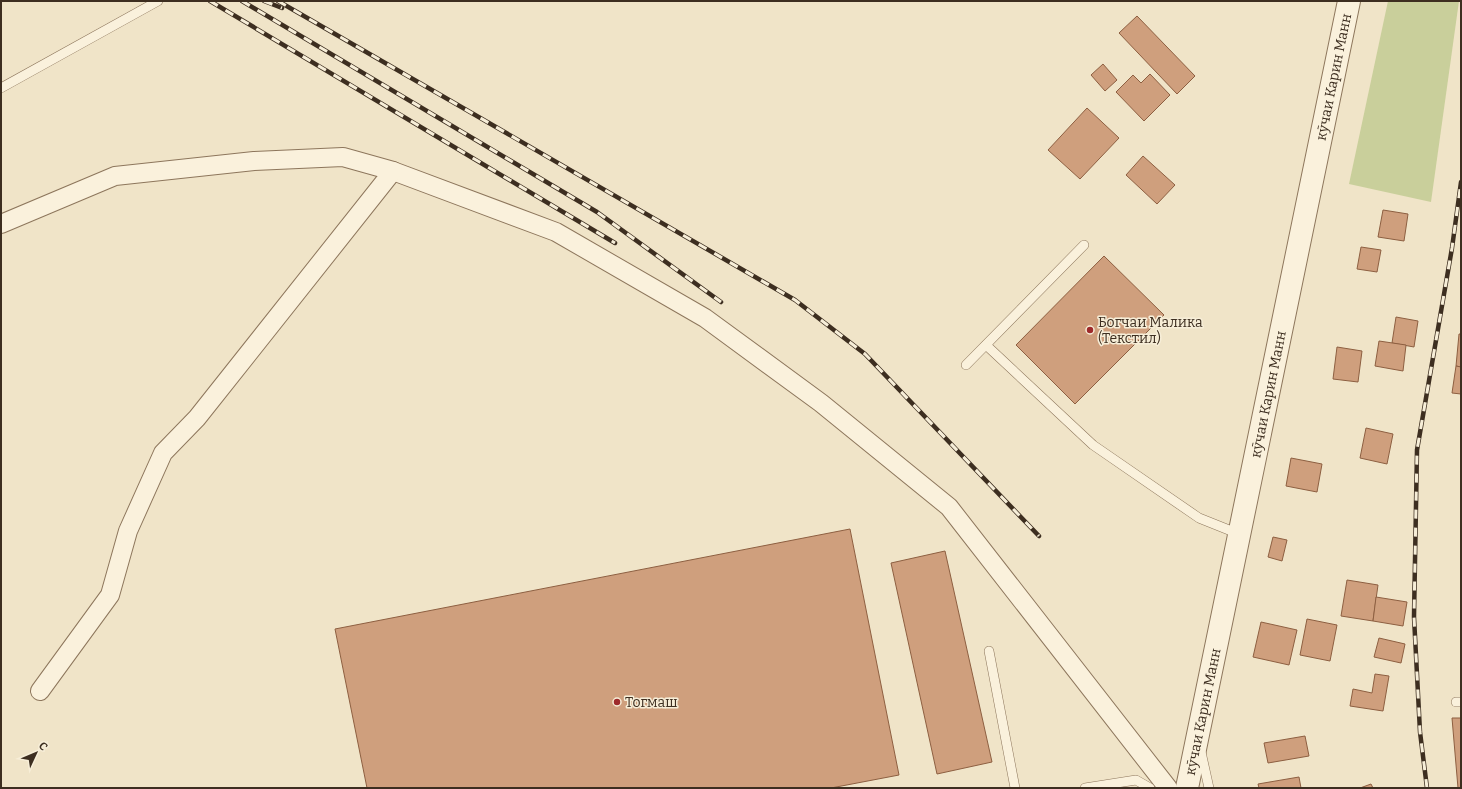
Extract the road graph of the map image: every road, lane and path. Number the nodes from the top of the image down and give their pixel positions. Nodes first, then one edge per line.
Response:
1 (158, 1) edge
2 (1349, 1) edge
3 (1, 88) edge
4 (393, 171) junction
5 (1, 224) edge
6 (1084, 245) dead end
7 (986, 345) junction
8 (966, 365) dead end
9 (1239, 534) junction
10 (989, 650) dead end
11 (40, 691) dead end
12 (1198, 734) junction
13 (1016, 788) edge
14 (1085, 788) edge
15 (1150, 788) edge
16 (1168, 788) edge
17 (1187, 788) edge
18 (1209, 788) edge

1 - 3 lane
2 - 9 street, кӯчаи Карин Манн
4 - 5 street
4 - 11 street
4 - 16 street
6 - 7 lane
7 - 8 lane
7 - 9 lane
9 - 12 street, кӯчаи Карин Манн
10 - 13 lane
12 - 17 street, кӯчаи Карин Манн
12 - 18 lane
14 - 15 lane

